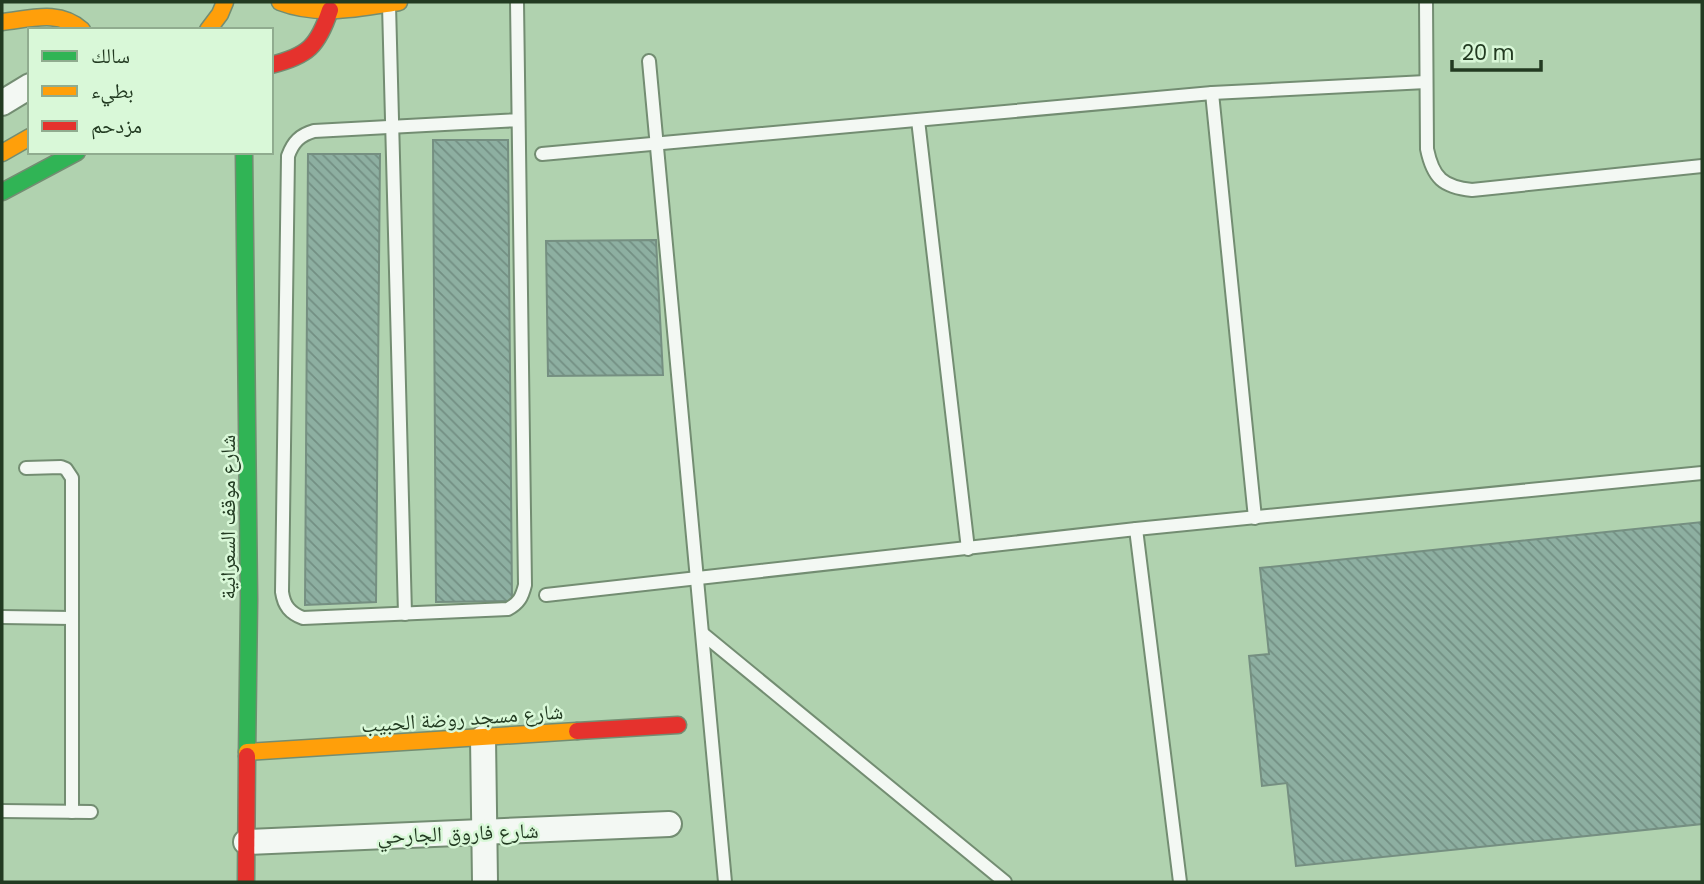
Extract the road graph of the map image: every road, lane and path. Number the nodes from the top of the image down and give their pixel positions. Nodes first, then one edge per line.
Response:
1 (225, 2) edge
2 (279, 2) edge
3 (517, 2) edge
4 (1426, 2) edge
5 (394, 3) edge
6 (330, 10) junction
7 (2, 22) edge
8 (80, 28) edge
9 (210, 28) edge
10 (649, 61) dead end
11 (273, 65) edge
12 (1426, 82) junction
13 (28, 87) edge
14 (1212, 93) junction
15 (2, 103) edge
16 (518, 120) junction
17 (918, 120) junction
18 (393, 127) junction
19 (28, 138) edge
20 (657, 144) junction
21 (2, 153) edge
22 (73, 154) edge
23 (244, 154) edge
24 (542, 154) dead end
25 (1702, 166) edge
26 (2, 192) edge
27 (26, 468) dead end
28 (1702, 473) edge
29 (1255, 518) junction
30 (1136, 529) junction
31 (968, 548) junction
32 (698, 579) junction
33 (546, 595) dead end
34 (405, 614) junction
35 (2, 617) edge
36 (72, 618) junction
37 (703, 634) junction
38 (678, 725) dead end
39 (483, 737) junction
40 (247, 751) junction
41 (2, 811) edge
42 (72, 812) junction
43 (91, 812) dead end
44 (669, 824) dead end
45 (483, 832) junction
46 (246, 842) junction
47 (246, 882) edge
48 (485, 882) edge
49 (725, 882) edge
50 (1005, 882) edge
51 (1180, 882) edge

1 - 9 street
2 - 6 street
3 - 16 lane
4 - 12 lane
5 - 6 street
5 - 18 lane
6 - 11 street
7 - 8 street
10 - 20 lane
12 - 14 lane
12 - 25 lane
13 - 15 street
14 - 17 lane
14 - 29 lane
16 - 18 lane
16 - 34 lane
17 - 20 lane
17 - 31 lane
18 - 34 lane
18 - 34 lane
19 - 21 street
20 - 24 lane
20 - 32 lane
22 - 26 street
23 - 40 street, شارع موقف السعرانية
27 - 36 lane
28 - 29 lane
29 - 30 lane
30 - 31 lane
30 - 51 lane
31 - 32 lane
32 - 33 lane
32 - 37 lane
35 - 36 lane
36 - 42 lane
37 - 49 lane
37 - 50 lane
38 - 39 street, شارع مسجد روضة الحبيب
39 - 40 street, شارع مسجد روضة الحبيب
39 - 45 street
40 - 46 street, شارع موقف السعرانية
41 - 42 lane
42 - 43 lane
44 - 45 street, شارع فاروق الجارحي
45 - 46 street, شارع فاروق الجارحي
45 - 48 street
46 - 47 street, شارع موقف السعرانية

